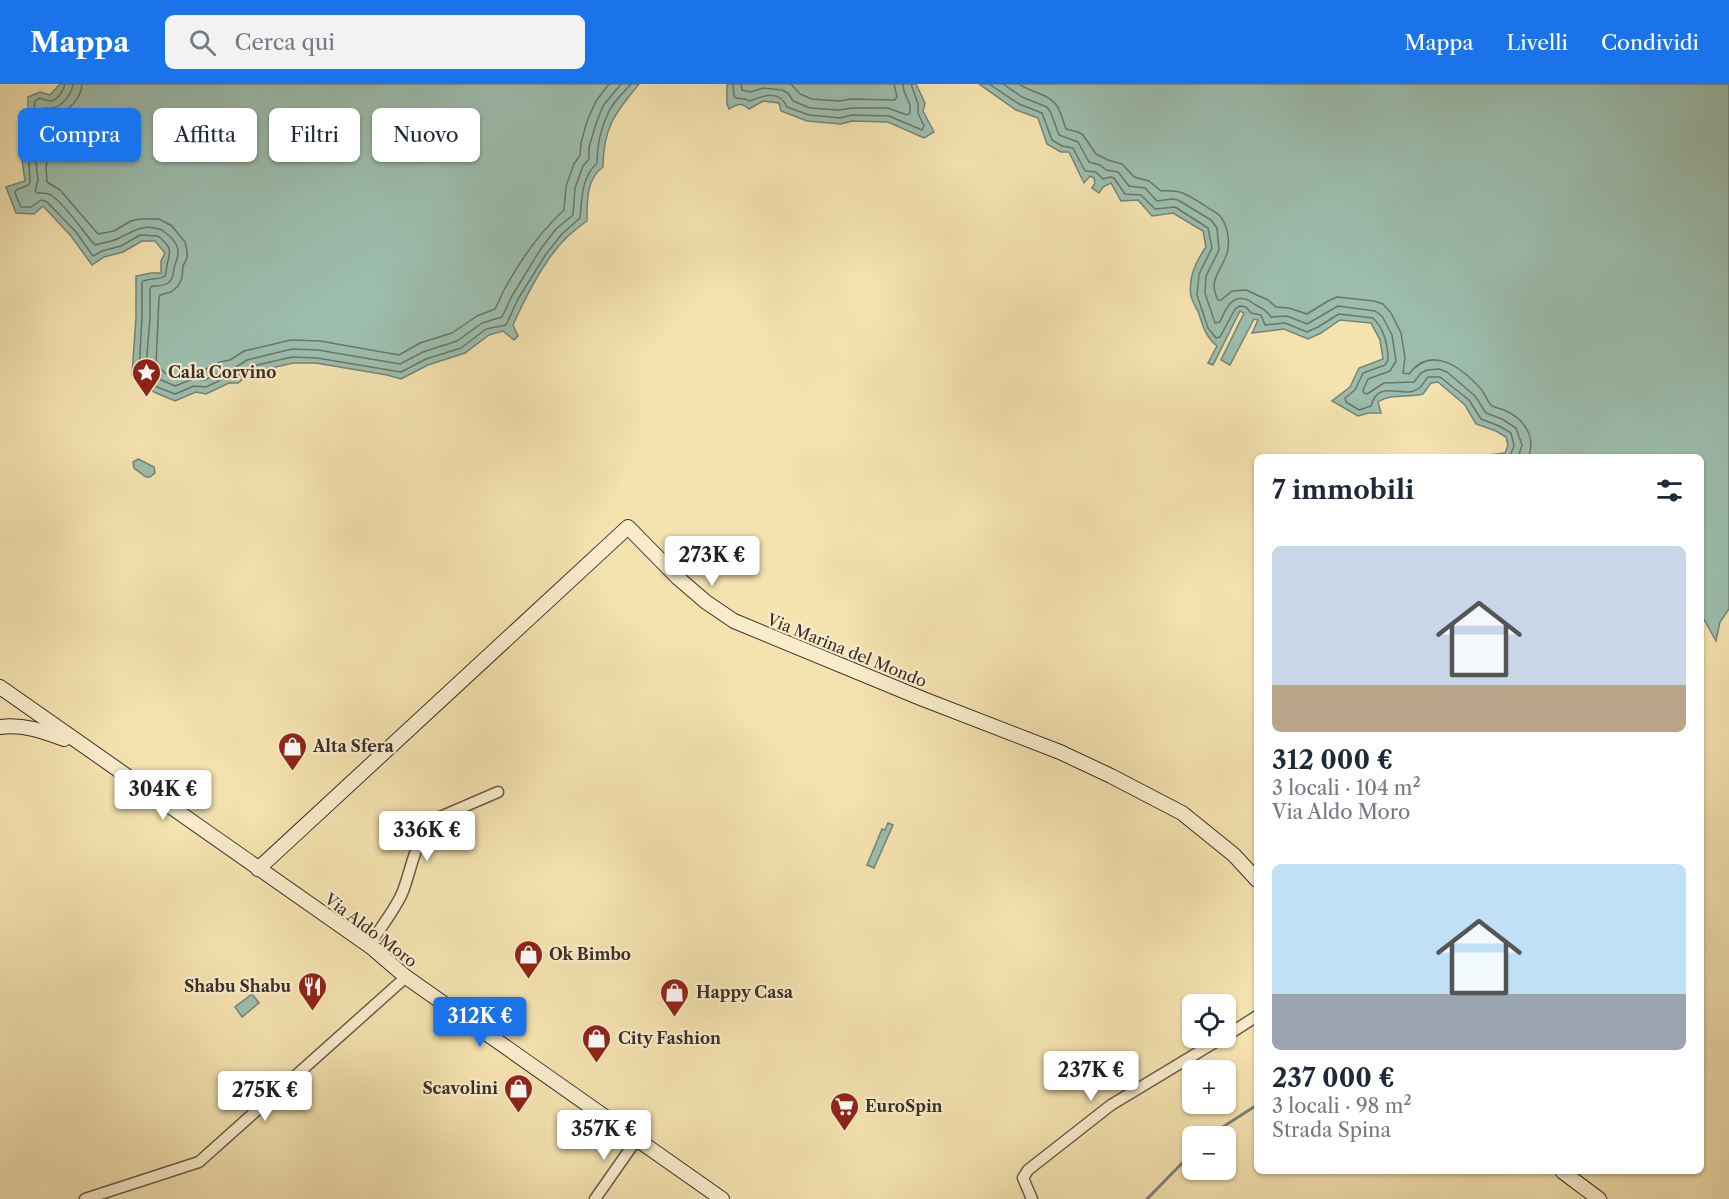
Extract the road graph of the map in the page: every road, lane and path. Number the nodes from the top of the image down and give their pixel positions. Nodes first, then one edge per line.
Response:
1 (1, 688) edge
2 (0, 703) edge
3 (0, 728) edge
4 (85, 748) junction
5 (498, 792) dead end
6 (258, 869) junction
7 (1254, 877) edge
8 (371, 947) junction
9 (406, 977) junction
10 (1254, 1018) edge
11 (1236, 1030) edge
12 (1205, 1048) edge
13 (637, 1139) junction
14 (1566, 1174) edge
15 (85, 1199) edge
16 (595, 1199) edge
17 (722, 1199) edge
18 (1032, 1199) edge
19 (1599, 1199) edge

1 - 2 street
1 - 4 street, Via Aldo Moro
3 - 4 street
4 - 6 street, Via Aldo Moro
5 - 8 street
6 - 7 street, Via Marina del Mondo
6 - 8 street, Via Aldo Moro
8 - 9 street, Via Aldo Moro
9 - 13 street, Via Aldo Moro
9 - 15 street
10 - 11 street
12 - 18 street
13 - 16 street
13 - 17 street, Via Aldo Moro
14 - 19 street

